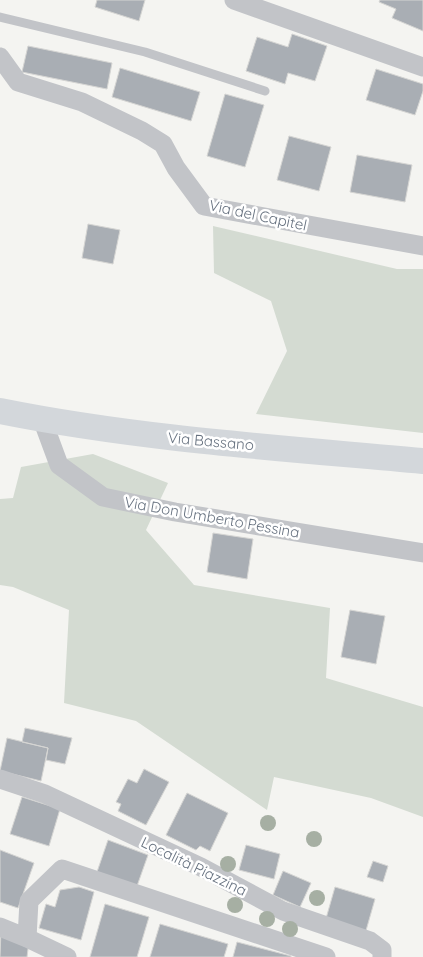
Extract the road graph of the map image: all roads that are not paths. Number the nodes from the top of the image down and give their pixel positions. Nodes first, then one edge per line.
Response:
1 (234, 0) edge
2 (0, 17) edge
3 (0, 57) edge
4 (423, 67) edge
5 (265, 91) dead end
6 (423, 246) edge
7 (0, 411) edge
8 (42, 419) junction
9 (423, 461) edge
10 (423, 554) edge
11 (0, 780) edge
12 (0, 928) edge
13 (27, 938) junction
14 (67, 957) edge
15 (326, 957) edge
16 (382, 957) edge

1 - 4 street
2 - 5 lane
3 - 6 street, Via del Capitel
7 - 8 main road, Via Bassano
8 - 9 main road, Via Bassano
8 - 10 street, Via Don Umberto Pessina
11 - 16 street, Località Piazzina
12 - 13 street
13 - 14 street
13 - 15 street

